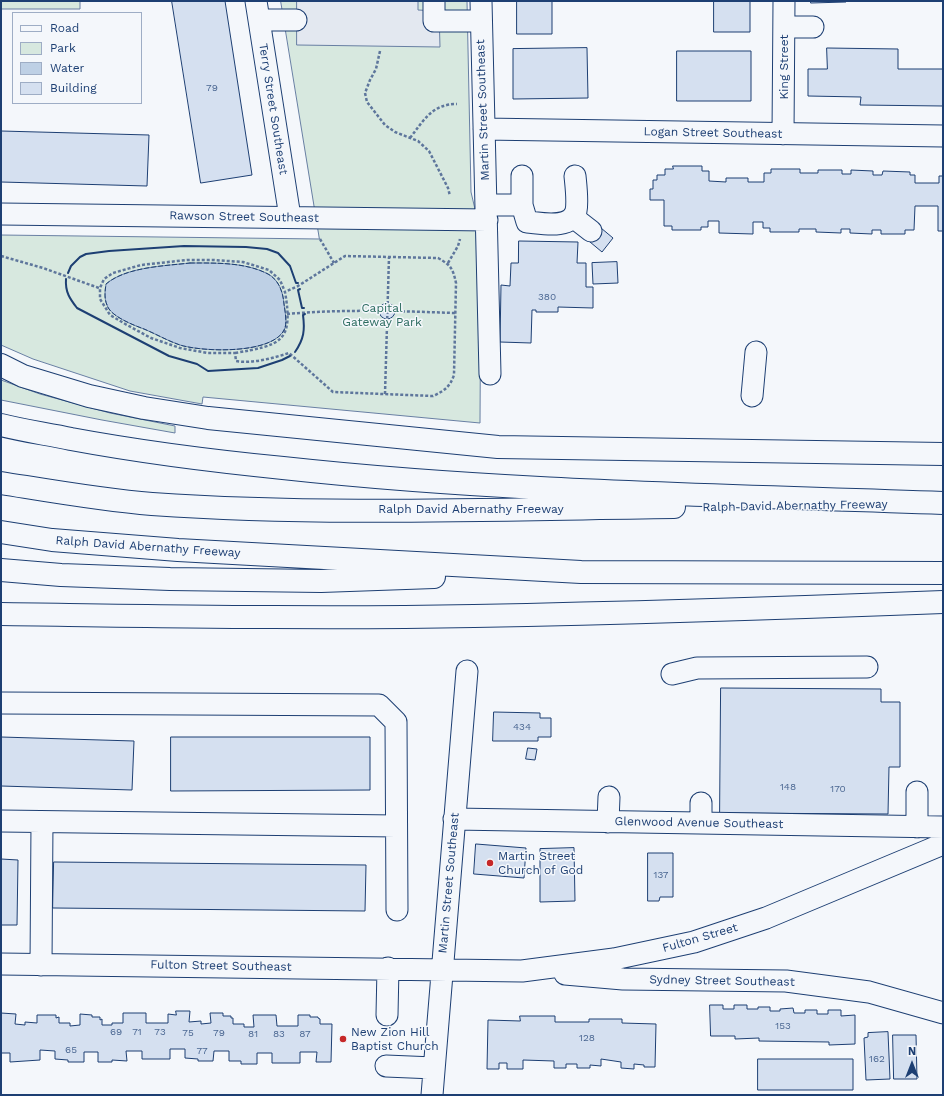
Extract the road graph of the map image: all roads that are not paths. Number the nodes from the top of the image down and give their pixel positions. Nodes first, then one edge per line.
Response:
1 (434, 1) edge
2 (784, 1) edge
3 (258, 11) edge
4 (481, 11) edge
5 (296, 20) dead end
6 (784, 27) junction
7 (813, 27) dead end
8 (484, 128) junction
9 (783, 134) junction
10 (943, 136) edge
11 (522, 176) dead end
12 (575, 176) dead end
13 (522, 205) junction
14 (486, 212) junction
15 (1, 214) edge
16 (290, 217) junction
17 (573, 217) junction
18 (591, 231) dead end
19 (756, 352) dead end
20 (1, 365) edge
21 (490, 374) dead end
22 (752, 396) dead end
23 (1, 425) edge
24 (943, 454) edge
25 (1, 483) edge
26 (943, 504) edge
27 (1, 532) edge
28 (1, 570) edge
29 (581, 572) junction
30 (943, 573) edge
31 (943, 602) edge
32 (1, 614) edge
33 (867, 667) dead end
34 (467, 671) dead end
35 (672, 674) dead end
36 (1, 703) edge
37 (918, 792) dead end
38 (609, 798) dead end
39 (702, 802) dead end
40 (454, 819) junction
41 (1, 821) edge
42 (42, 822) junction
43 (608, 822) junction
44 (701, 823) junction
45 (396, 826) junction
46 (918, 827) junction
47 (943, 827) edge
48 (943, 844) edge
49 (397, 910) dead end
50 (1, 964) edge
51 (41, 965) junction
52 (388, 968) junction
53 (442, 969) junction
54 (522, 971) junction
55 (943, 1013) edge
56 (387, 1015) dead end
57 (386, 1066) dead end
58 (434, 1068) junction
59 (432, 1095) edge

1 - 4 street
2 - 6 street, King Street
3 - 5 street
3 - 16 street, Terry Street Southeast
4 - 8 street, Martin Street Southeast
6 - 7 street
6 - 9 street, King Street
8 - 9 street, Logan Street Southeast
8 - 14 street, Martin Street Southeast
9 - 10 street, Logan Street Southeast
11 - 13 street
12 - 17 street
13 - 14 street, Rawson Street Southeast
13 - 17 street
14 - 16 street, Rawson Street Southeast
14 - 21 street, Martin Street Southeast
15 - 16 street, Rawson Street Southeast
17 - 18 street
19 - 22 street
20 - 24 highway
23 - 26 highway
25 - 26 highway, Ralph David Abernathy Freeway
27 - 29 highway, Ralph David Abernathy Freeway
28 - 29 highway
29 - 30 highway, Ralph David Abernathy Freeway
31 - 32 highway
33 - 35 street
34 - 40 street, Martin Street Southeast
36 - 45 street
37 - 46 street
38 - 43 street
39 - 44 street
40 - 43 street, Glenwood Avenue Southeast
40 - 53 street, Martin Street Southeast
41 - 42 street
42 - 45 street
42 - 51 street
43 - 44 street, Glenwood Avenue Southeast
44 - 46 street, Glenwood Avenue Southeast
45 - 49 street
46 - 47 street, Glenwood Avenue Southeast
48 - 54 street, Fulton Street
50 - 51 street, Fulton Street Southeast
51 - 52 street, Fulton Street Southeast
52 - 53 street, Fulton Street Southeast
52 - 56 street
53 - 54 street, Fulton Street
53 - 58 street, Martin Street Southeast
54 - 55 street, Sydney Street Southeast
57 - 58 street
58 - 59 street, Martin Street Southeast

